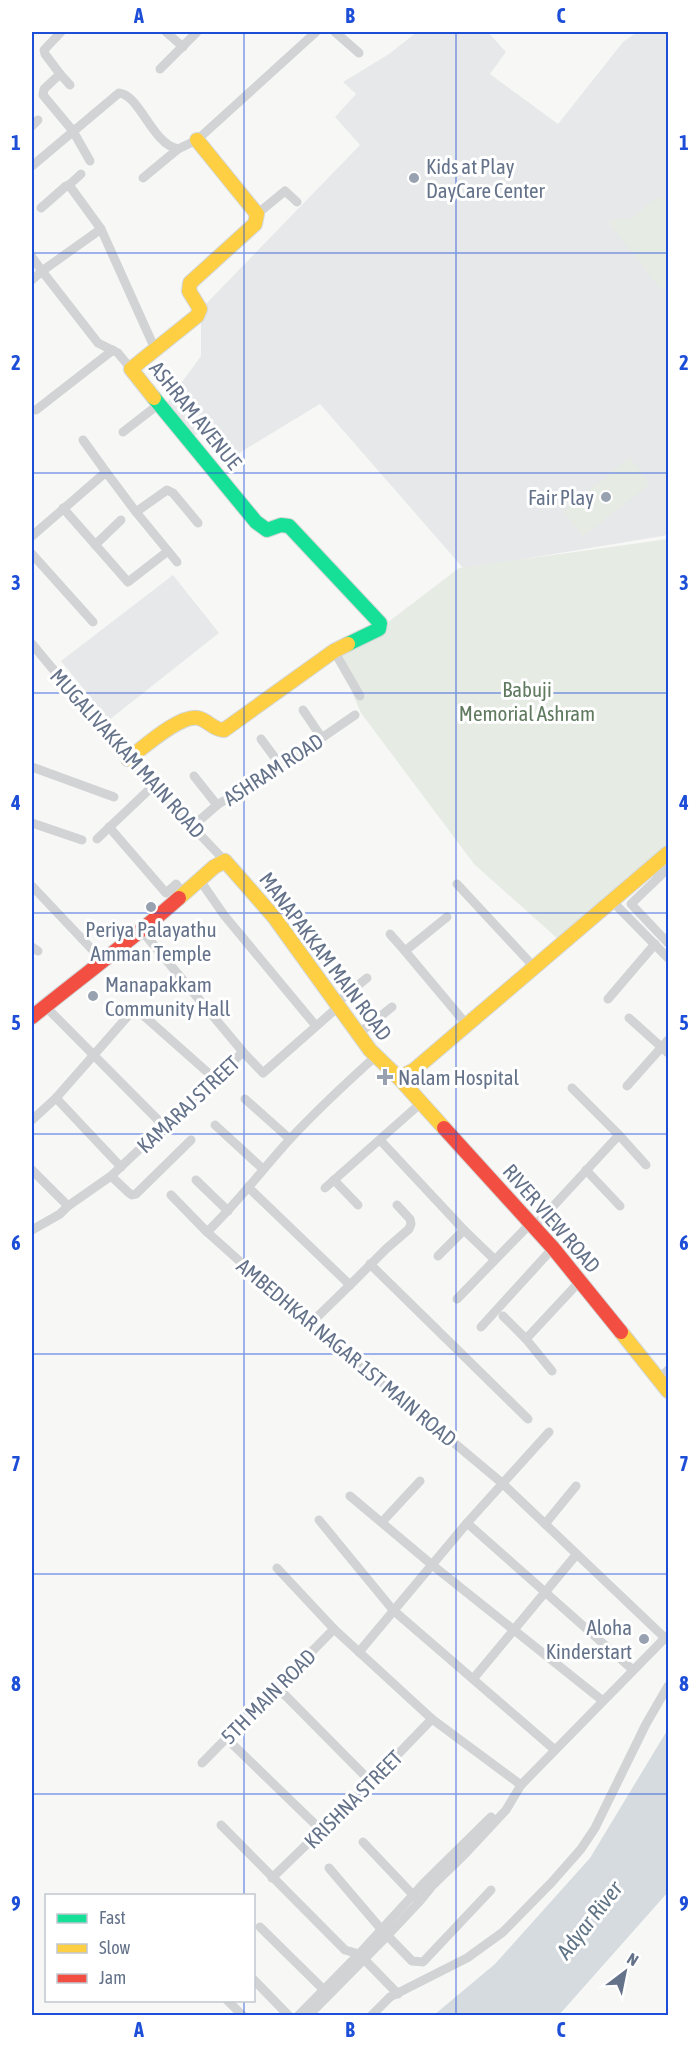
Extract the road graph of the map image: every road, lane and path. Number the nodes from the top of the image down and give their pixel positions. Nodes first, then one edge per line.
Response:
1 (61, 32) edge
2 (166, 32) edge
3 (197, 32) edge
4 (316, 32) edge
5 (335, 32) edge
6 (183, 47) junction
7 (359, 53) dead end
8 (160, 69) dead end
9 (60, 74) junction
10 (70, 85) dead end
11 (73, 131) junction
12 (196, 140) junction
13 (178, 149) junction
14 (90, 161) dead end
15 (32, 166) edge
16 (81, 174) dead end
17 (143, 178) dead end
18 (69, 185) junction
19 (297, 202) dead end
20 (41, 208) dead end
21 (257, 214) junction
22 (101, 229) junction
23 (32, 257) edge
24 (42, 271) junction
25 (32, 280) edge
26 (155, 349) junction
27 (112, 350) junction
28 (131, 369) junction
29 (159, 404) junction
30 (36, 410) dead end
31 (123, 432) dead end
32 (83, 440) dead end
33 (106, 472) junction
34 (63, 508) junction
35 (136, 513) junction
36 (121, 520) dead end
37 (198, 523) dead end
38 (32, 536) edge
39 (94, 545) junction
40 (168, 551) junction
41 (32, 554) edge
42 (177, 562) dead end
43 (93, 622) dead end
44 (32, 644) edge
45 (334, 651) junction
46 (360, 696) dead end
47 (303, 710) dead end
48 (356, 715) dead end
49 (322, 738) junction
50 (261, 739) dead end
51 (128, 759) junction
52 (281, 766) junction
53 (32, 767) edge
54 (194, 776) dead end
55 (154, 785) junction
56 (114, 797) dead end
57 (217, 805) junction
58 (32, 823) edge
59 (193, 826) junction
60 (110, 827) junction
61 (97, 839) dead end
62 (82, 840) dead end
63 (669, 853) edge
64 (225, 861) junction
65 (669, 868) edge
66 (656, 872) junction
67 (199, 879) junction
68 (456, 884) dead end
69 (32, 886) edge
70 (183, 894) junction
71 (612, 901) junction
72 (447, 917) dead end
73 (142, 931) junction
74 (390, 934) dead end
75 (669, 943) edge
76 (655, 944) junction
77 (405, 951) junction
78 (669, 958) edge
79 (102, 960) junction
80 (534, 967) junction
81 (367, 978) dead end
82 (608, 999) dead end
83 (337, 1006) junction
84 (46, 1007) junction
85 (392, 1007) dead end
86 (32, 1017) edge
87 (628, 1018) dead end
88 (467, 1025) junction
89 (316, 1026) junction
90 (358, 1034) junction
91 (666, 1047) edge
92 (243, 1052) junction
93 (93, 1054) junction
94 (376, 1056) junction
95 (214, 1078) junction
96 (399, 1078) junction
97 (627, 1086) dead end
98 (572, 1088) dead end
99 (56, 1098) junction
100 (245, 1099) dead end
101 (421, 1103) junction
102 (32, 1120) edge
103 (215, 1125) dead end
104 (164, 1126) junction
105 (619, 1135) junction
106 (290, 1139) junction
107 (191, 1140) dead end
108 (380, 1140) junction
109 (646, 1165) dead end
110 (121, 1167) junction
111 (263, 1169) junction
112 (32, 1170) edge
113 (586, 1170) junction
114 (111, 1176) junction
115 (196, 1180) dead end
116 (334, 1180) junction
117 (248, 1187) junction
118 (325, 1188) dead end
119 (171, 1196) dead end
120 (358, 1205) dead end
121 (397, 1205) dead end
122 (68, 1206) junction
123 (620, 1206) dead end
124 (228, 1211) junction
125 (532, 1225) junction
126 (32, 1230) edge
127 (464, 1230) junction
128 (207, 1232) junction
129 (553, 1248) junction
130 (438, 1256) dead end
131 (494, 1259) junction
132 (370, 1264) junction
133 (580, 1281) junction
134 (350, 1285) junction
135 (457, 1299) dead end
136 (503, 1316) dead end
137 (311, 1323) junction
138 (481, 1328) dead end
139 (526, 1339) junction
140 (552, 1371) dead end
141 (663, 1375) edge
142 (669, 1391) edge
143 (528, 1419) dead end
144 (549, 1432) dead end
145 (420, 1480) dead end
146 (502, 1483) junction
147 (576, 1486) dead end
148 (350, 1496) dead end
149 (319, 1520) dead end
150 (382, 1522) junction
151 (467, 1523) junction
152 (545, 1524) junction
153 (576, 1555) junction
154 (432, 1564) junction
155 (277, 1568) dead end
156 (545, 1592) junction
157 (393, 1610) junction
158 (334, 1629) junction
159 (513, 1630) junction
160 (667, 1637) edge
161 (359, 1652) junction
162 (633, 1670) junction
163 (472, 1679) junction
164 (669, 1686) edge
165 (277, 1687) junction
166 (603, 1701) junction
167 (432, 1719) junction
168 (226, 1738) junction
169 (555, 1750) junction
170 (202, 1763) dead end
171 (371, 1782) junction
172 (521, 1785) junction
173 (221, 1825) dead end
174 (321, 1830) junction
175 (363, 1842) dead end
176 (328, 1868) dead end
177 (272, 1878) junction
178 (491, 1890) dead end
179 (416, 1898) junction
180 (260, 1927) dead end
181 (385, 1932) junction
182 (362, 1956) junction
183 (255, 1981) edge
184 (326, 1992) junction
185 (398, 1994) junction
186 (228, 2002) edge
187 (243, 2016) edge
188 (289, 2016) edge
189 (298, 2016) edge
190 (308, 2016) edge
191 (371, 2016) edge

1 - 9 street
2 - 6 street
3 - 6 street
4 - 12 street
5 - 7 street
6 - 8 street
9 - 10 street
9 - 11 street
11 - 13 street
11 - 14 street
11 - 15 street
12 - 13 street
12 - 21 street
13 - 17 street
16 - 18 street
18 - 20 street
18 - 22 street
19 - 21 street, ASHRAM AVENUE
21 - 26 street, ASHRAM AVENUE
22 - 24 street
22 - 26 street
23 - 24 street
24 - 25 street
24 - 27 street
26 - 28 street, ASHRAM AVENUE
27 - 28 street
27 - 30 street
28 - 29 street, ASHRAM AVENUE
29 - 31 street
29 - 45 street, ASHRAM AVENUE
32 - 33 street
33 - 34 street
33 - 35 street
34 - 38 street
34 - 39 street
35 - 37 street
35 - 40 street
36 - 39 street
39 - 40 street
40 - 42 street
41 - 43 street
44 - 51 street, MUGALIVAKKAM MAIN ROAD
45 - 46 street
45 - 51 street
47 - 49 street
48 - 49 street, ASHRAM ROAD
49 - 52 street, ASHRAM ROAD
50 - 52 street
51 - 55 street, MUGALIVAKKAM MAIN ROAD
52 - 57 street, ASHRAM ROAD
53 - 56 street
54 - 57 street
55 - 59 street, MUGALIVAKKAM MAIN ROAD
55 - 60 street
57 - 59 street, ASHRAM ROAD
58 - 62 street
59 - 64 street, MUGALIVAKKAM MAIN ROAD
60 - 61 street
60 - 70 street
63 - 66 street
64 - 67 street
64 - 83 street, MANAPAKKAM MAIN ROAD
65 - 66 street
66 - 71 street
66 - 75 street
67 - 70 street
67 - 89 street
68 - 80 street
69 - 79 street
70 - 73 street
71 - 76 street
71 - 80 street
72 - 77 street
73 - 79 street
73 - 92 street
74 - 77 street
76 - 78 street
76 - 82 street
77 - 88 street
79 - 84 street
80 - 88 street
81 - 83 street, KAMARAJ STREET
83 - 89 street, KAMARAJ STREET
83 - 90 street, MANAPAKKAM MAIN ROAD
84 - 86 street
84 - 93 street
85 - 90 street
87 - 91 street
88 - 96 street
89 - 92 street, KAMARAJ STREET
90 - 94 street, MANAPAKKAM MAIN ROAD
91 - 97 street
92 - 95 street, KAMARAJ STREET
93 - 95 street
93 - 99 street
93 - 104 street
94 - 96 street, MANAPAKKAM MAIN ROAD
94 - 106 street
95 - 104 street, KAMARAJ STREET
96 - 101 street, RIVER VIEW ROAD
98 - 105 street
99 - 102 street
99 - 110 street
100 - 106 street
101 - 108 street
101 - 125 street, RIVER VIEW ROAD
103 - 111 street
104 - 110 street, KAMARAJ STREET
105 - 109 street
105 - 113 street
106 - 111 street
107 - 114 street
108 - 116 street
108 - 127 street
110 - 114 street, KAMARAJ STREET
111 - 117 street
112 - 122 street
113 - 123 street
113 - 125 street
114 - 122 street, KAMARAJ STREET
115 - 124 street
116 - 118 street
116 - 120 street
117 - 124 street
117 - 134 street
119 - 128 street, AMBEDHKAR NAGAR 1ST MAIN ROAD
121 - 132 street
122 - 126 street, KAMARAJ STREET
124 - 128 street
125 - 129 street, RIVER VIEW ROAD
125 - 131 street
127 - 130 street
127 - 131 street
128 - 137 street, AMBEDHKAR NAGAR 1ST MAIN ROAD
129 - 133 street, RIVER VIEW ROAD
129 - 138 street
131 - 135 street
132 - 134 street
132 - 143 street
133 - 139 street
133 - 141 street, RIVER VIEW ROAD
134 - 137 street
136 - 139 street
137 - 146 street, AMBEDHKAR NAGAR 1ST MAIN ROAD
139 - 140 street
141 - 142 street, RIVER VIEW ROAD
144 - 146 street
145 - 150 street
146 - 151 street
146 - 152 street, AMBEDHKAR NAGAR 1ST MAIN ROAD
147 - 152 street
148 - 150 street
149 - 157 street
150 - 154 street
151 - 154 street
151 - 156 street
152 - 153 street, AMBEDHKAR NAGAR 1ST MAIN ROAD
153 - 156 street
153 - 160 street, AMBEDHKAR NAGAR 1ST MAIN ROAD
154 - 157 street
154 - 159 street
155 - 158 street
156 - 159 street
156 - 162 street
157 - 161 street
157 - 163 street
158 - 161 street
158 - 165 street, 5TH MAIN ROAD
159 - 163 street
159 - 166 street
160 - 162 street
161 - 167 street
162 - 166 street
163 - 169 street
164 - 185 street
165 - 168 street, 5TH MAIN ROAD
165 - 171 street
166 - 169 street
167 - 171 street, KRISHNA STREET
167 - 172 street
168 - 170 street, 5TH MAIN ROAD
168 - 174 street
169 - 172 street
171 - 174 street, KRISHNA STREET
172 - 179 street
173 - 177 street
174 - 177 street, KRISHNA STREET
175 - 179 street
176 - 181 street
177 - 182 street
178 - 181 street
179 - 181 street
180 - 184 street
181 - 182 street
182 - 184 street
182 - 185 street
183 - 188 street
184 - 189 street
184 - 190 street
185 - 191 street
186 - 187 street

